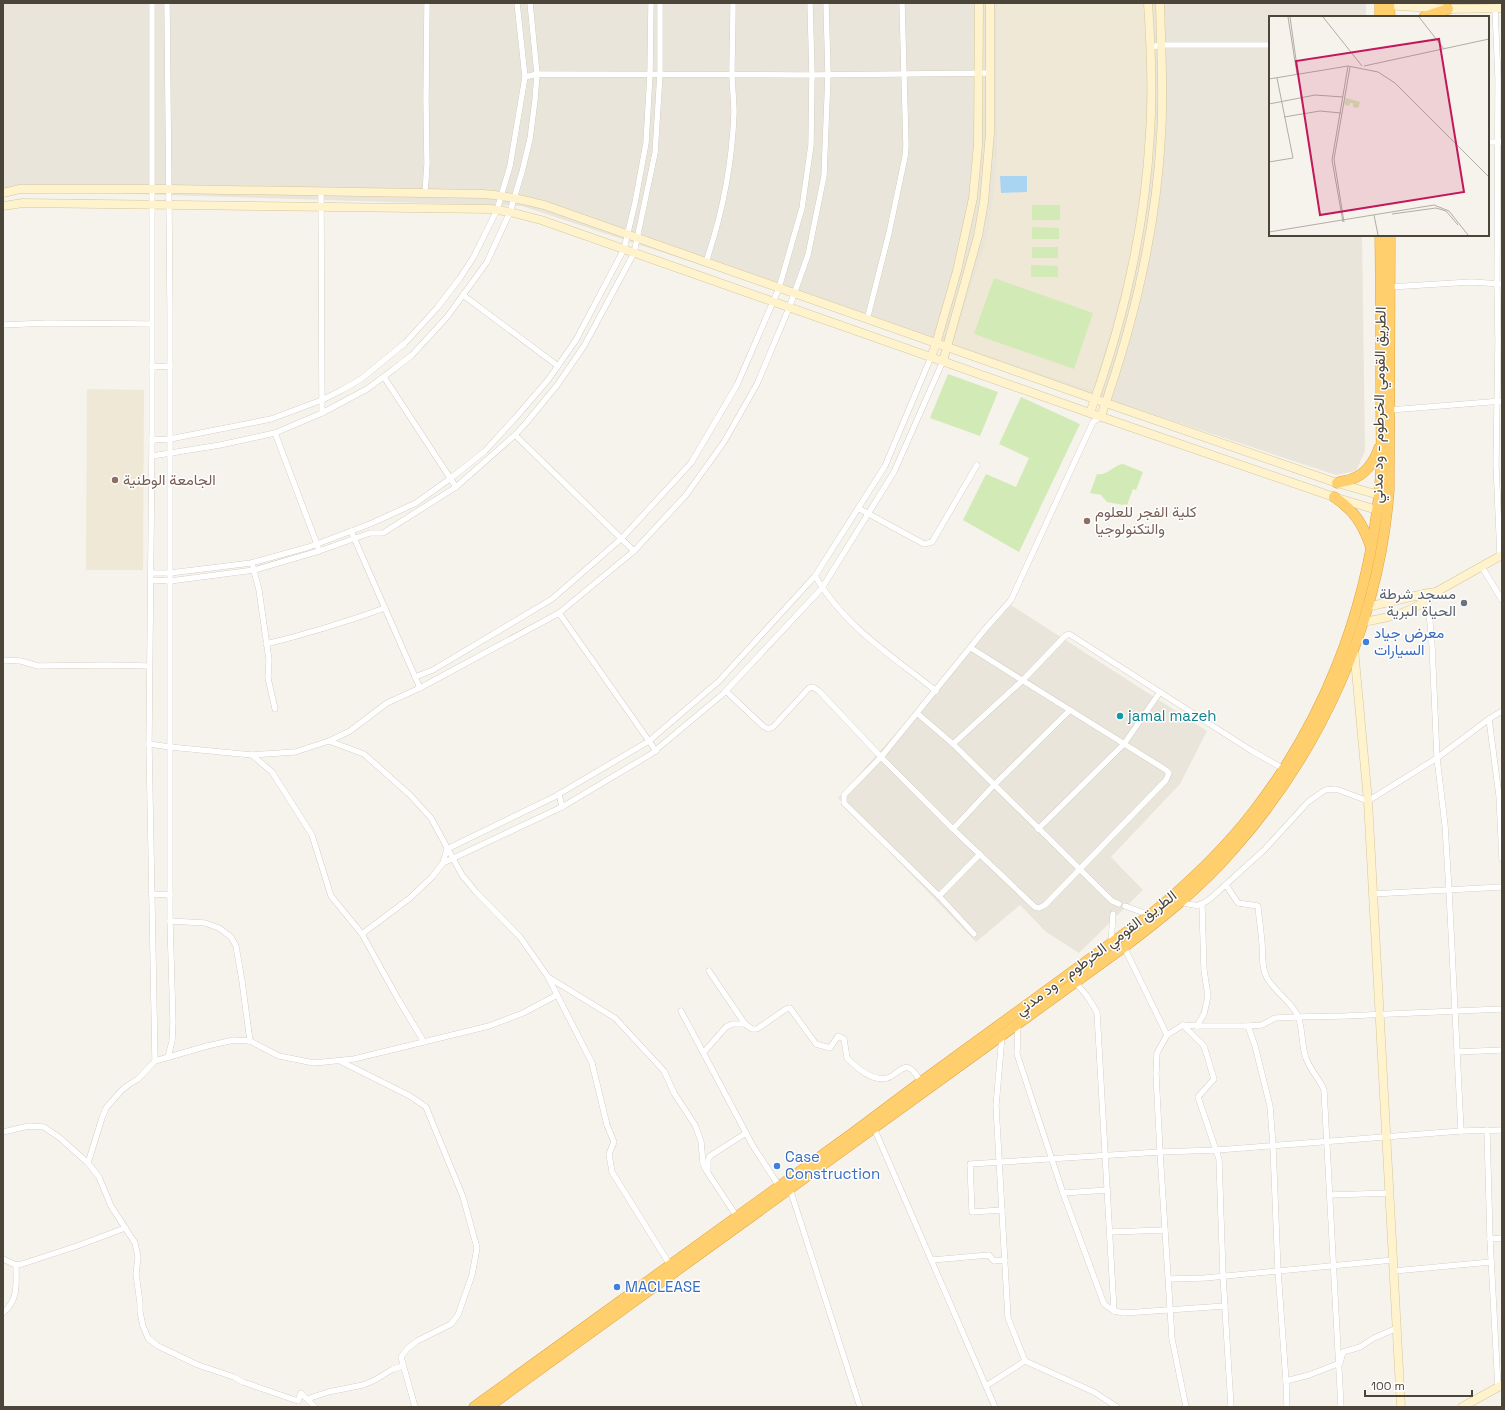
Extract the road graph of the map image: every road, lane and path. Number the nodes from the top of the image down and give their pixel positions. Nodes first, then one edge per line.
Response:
1 (152, 3) edge
2 (167, 3) edge
3 (427, 3) edge
4 (517, 3) edge
5 (530, 3) edge
6 (651, 3) edge
7 (660, 3) edge
8 (733, 3) edge
9 (810, 3) edge
10 (826, 3) edge
11 (902, 3) edge
12 (979, 3) edge
13 (990, 3) edge
14 (1148, 3) edge
15 (1160, 3) edge
16 (1384, 4) edge
17 (1467, 6) edge
18 (1483, 6) edge
19 (1498, 8) edge
20 (1448, 9) junction
21 (1380, 16) edge
22 (1390, 16) edge
23 (1427, 16) edge
24 (1161, 45) junction
25 (1269, 45) edge
26 (1151, 47) junction
27 (979, 72) junction
28 (903, 73) junction
29 (990, 73) junction
30 (538, 74) junction
31 (650, 74) junction
32 (660, 74) junction
33 (732, 74) junction
34 (828, 74) junction
35 (812, 75) junction
36 (525, 77) junction
37 (1500, 78) edge
38 (1489, 142) edge
39 (1500, 142) edge
40 (151, 189) junction
41 (169, 189) junction
42 (321, 192) junction
43 (3, 193) edge
44 (425, 193) junction
45 (502, 195) junction
46 (515, 198) junction
47 (151, 205) junction
48 (168, 205) junction
49 (3, 206) edge
50 (321, 208) junction
51 (497, 210) junction
52 (510, 212) junction
53 (627, 235) junction
54 (1380, 236) edge
55 (1390, 236) edge
56 (638, 239) junction
57 (624, 249) junction
58 (634, 253) junction
59 (706, 262) junction
60 (1499, 284) edge
61 (1390, 287) junction
62 (779, 288) junction
63 (794, 294) junction
64 (463, 295) junction
65 (774, 303) junction
66 (789, 308) junction
67 (867, 320) junction
68 (152, 324) junction
69 (3, 325) edge
70 (1500, 341) edge
71 (936, 344) junction
72 (947, 348) junction
73 (931, 357) junction
74 (943, 361) junction
75 (170, 366) junction
76 (558, 366) junction
77 (1107, 366) junction
78 (152, 367) junction
79 (1116, 369) junction
80 (384, 377) junction
81 (1044, 382) junction
82 (1039, 395) junction
83 (1094, 399) junction
84 (322, 400) junction
85 (1500, 401) edge
86 (1106, 403) junction
87 (1390, 410) junction
88 (322, 413) junction
89 (1090, 413) junction
90 (1101, 416) junction
91 (1093, 422) junction
92 (275, 433) junction
93 (515, 435) junction
94 (170, 439) junction
95 (152, 440) junction
96 (1381, 443) junction
97 (170, 454) junction
98 (152, 456) junction
99 (977, 465) dead end
100 (451, 478) junction
101 (1337, 483) junction
102 (456, 487) junction
103 (1379, 495) junction
104 (1334, 497) junction
105 (858, 508) junction
106 (1377, 510) junction
107 (867, 514) junction
108 (351, 531) junction
109 (622, 538) junction
110 (353, 539) junction
111 (317, 545) junction
112 (1371, 547) junction
113 (319, 551) junction
114 (634, 551) junction
115 (1501, 556) edge
116 (251, 563) junction
117 (1482, 567) junction
118 (254, 570) junction
119 (151, 573) junction
120 (170, 573) junction
121 (815, 576) junction
122 (151, 580) junction
123 (170, 581) junction
124 (822, 588) junction
125 (1436, 592) junction
126 (1428, 600) junction
127 (1502, 600) edge
128 (1367, 606) junction
129 (386, 608) junction
130 (558, 613) junction
131 (1363, 622) junction
132 (266, 644) junction
133 (971, 648) junction
134 (1354, 649) junction
135 (3, 660) edge
136 (150, 666) junction
137 (415, 677) junction
138 (1023, 680) junction
139 (420, 688) junction
140 (726, 690) junction
141 (936, 691) junction
142 (1160, 692) junction
143 (275, 709) dead end
144 (1070, 710) junction
145 (1502, 711) edge
146 (918, 714) junction
147 (1489, 719) junction
148 (649, 741) junction
149 (329, 742) junction
150 (149, 744) junction
151 (953, 744) junction
152 (1124, 744) junction
153 (170, 747) junction
154 (656, 751) junction
155 (252, 755) junction
156 (881, 757) junction
157 (1437, 758) junction
158 (1284, 769) junction
159 (994, 785) junction
160 (559, 794) junction
161 (1500, 796) edge
162 (1368, 801) junction
163 (562, 807) junction
164 (953, 829) junction
165 (1038, 829) junction
166 (447, 849) junction
167 (980, 854) junction
168 (453, 859) junction
169 (1502, 859) edge
170 (443, 864) junction
171 (1080, 870) junction
172 (1226, 885) junction
173 (1502, 886) edge
174 (1449, 890) junction
175 (151, 894) junction
176 (1372, 894) junction
177 (170, 895) junction
178 (939, 896) junction
179 (1180, 902) junction
180 (1119, 904) dead end
181 (1202, 905) junction
182 (1126, 906) dead end
183 (1113, 908) junction
184 (1150, 915) junction
185 (170, 921) junction
186 (362, 934) junction
187 (974, 934) dead end
188 (1111, 945) junction
189 (1124, 947) junction
190 (709, 971) dead end
191 (548, 977) junction
192 (1075, 982) junction
193 (557, 995) junction
194 (1502, 1008) edge
195 (681, 1011) dead end
196 (1455, 1011) junction
197 (1379, 1014) junction
198 (1298, 1017) junction
199 (1018, 1023) junction
200 (745, 1024) junction
201 (1183, 1025) junction
202 (1197, 1026) junction
203 (1248, 1026) junction
204 (1002, 1035) junction
205 (1167, 1035) junction
206 (250, 1041) junction
207 (424, 1042) junction
208 (1502, 1050) edge
209 (704, 1052) junction
210 (1457, 1052) junction
211 (168, 1057) junction
212 (155, 1061) junction
213 (340, 1061) junction
214 (921, 1082) junction
215 (874, 1128) junction
216 (1487, 1130) junction
217 (1502, 1130) edge
218 (1461, 1131) junction
219 (3, 1132) edge
220 (746, 1133) junction
221 (1387, 1136) junction
222 (1328, 1142) junction
223 (1273, 1146) junction
224 (1217, 1150) junction
225 (1160, 1152) junction
226 (1105, 1155) junction
227 (1053, 1160) junction
228 (88, 1163) junction
229 (999, 1163) junction
230 (708, 1172) junction
231 (779, 1186) junction
232 (790, 1189) junction
233 (1108, 1190) junction
234 (1064, 1193) junction
235 (1390, 1193) junction
236 (1330, 1195) junction
237 (1002, 1210) junction
238 (737, 1216) junction
239 (125, 1228) junction
240 (1165, 1230) junction
241 (1110, 1232) junction
242 (1502, 1238) edge
243 (1490, 1239) junction
244 (3, 1259) edge
245 (932, 1260) junction
246 (1005, 1260) junction
247 (1393, 1260) junction
248 (1491, 1262) junction
249 (1332, 1264) junction
250 (16, 1265) junction
251 (670, 1265) junction
252 (1278, 1271) junction
253 (1394, 1271) junction
254 (1223, 1276) junction
255 (1169, 1279) junction
256 (1225, 1306) junction
257 (1114, 1311) junction
258 (1170, 1311) junction
259 (3, 1313) edge
260 (1397, 1328) junction
261 (1025, 1361) junction
262 (1340, 1363) junction
263 (403, 1366) junction
264 (1286, 1381) junction
265 (986, 1386) junction
266 (1500, 1386) edge
267 (308, 1399) junction
268 (315, 1407) edge
269 (415, 1407) edge
270 (474, 1407) edge
271 (488, 1407) edge
272 (860, 1407) edge
273 (995, 1407) edge
274 (1117, 1407) edge
275 (1186, 1407) edge
276 (1231, 1407) edge
277 (1287, 1407) edge
278 (1341, 1407) edge
279 (1401, 1407) edge
280 (1462, 1407) edge

1 - 40 street
2 - 41 street
3 - 44 street
4 - 36 street
5 - 30 street
6 - 31 street
7 - 32 street
8 - 33 street
9 - 35 street
10 - 34 street
11 - 28 street
12 - 27 street
13 - 29 street
14 - 26 street
15 - 24 street
16 - 20 street
16 - 21 highway
16 - 22 highway
17 - 18 street
17 - 20 street
18 - 19 street
19 - 37 street
20 - 23 highway
24 - 25 street
24 - 26 street
24 - 79 street
26 - 77 street
27 - 28 street
27 - 29 street
27 - 71 street
28 - 34 street
28 - 67 street
29 - 72 street
30 - 31 street
30 - 36 street
30 - 46 street
31 - 32 street
31 - 53 street
32 - 33 street
32 - 56 street
33 - 35 street
33 - 59 street
34 - 35 street
34 - 63 street
35 - 62 street
36 - 45 street
37 - 39 street
38 - 39 street
39 - 60 street
40 - 41 street
40 - 43 street
40 - 47 street
41 - 42 street
41 - 48 street
42 - 44 street
42 - 50 street
44 - 45 street
45 - 46 street
45 - 51 street
46 - 52 street
46 - 53 street
47 - 48 street
47 - 49 street
47 - 68 street
48 - 50 street
48 - 75 street
50 - 51 street
50 - 84 street
51 - 52 street
51 - 84 street
52 - 57 street
52 - 64 street
53 - 56 street
53 - 57 street
54 - 96 highway, الطريق القومي الخرطوم - ود مدني
55 - 61 highway, الطريق القومي الخرطوم - ود مدني
56 - 58 street
56 - 59 street
57 - 58 street
57 - 76 street
58 - 65 street
58 - 93 street
59 - 62 street
60 - 61 street
60 - 70 street
61 - 87 highway, الطريق القومي الخرطوم - ود مدني
62 - 63 street
62 - 65 street
63 - 66 street
63 - 67 street
64 - 76 street
64 - 80 street
65 - 66 street
65 - 109 street
66 - 73 street
66 - 114 street
67 - 71 street
68 - 69 street
68 - 78 street
70 - 85 street
71 - 72 street
71 - 73 street
72 - 74 street
72 - 81 street
73 - 74 street
73 - 105 street
74 - 82 street
74 - 107 street
75 - 78 street
75 - 94 street
76 - 100 street
77 - 79 street
77 - 83 street
78 - 95 street
79 - 86 street
80 - 88 street
80 - 100 street
81 - 82 street
81 - 83 street
82 - 89 street
83 - 86 street
83 - 89 street
84 - 88 street
84 - 94 street
85 - 87 street
85 - 115 street
86 - 90 street
86 - 101 street
87 - 128 highway, الطريق القومي الخرطوم - ود مدني
88 - 92 street
89 - 90 street
89 - 91 street
90 - 91 street
90 - 104 street
91 - 133 street
92 - 97 street
92 - 111 street
93 - 102 street
93 - 109 street
94 - 95 street
94 - 97 street
95 - 98 street
96 - 101 highway
96 - 103 highway, الطريق القومي الخرطوم - ود مدني
97 - 98 street
97 - 120 street
98 - 119 street
99 - 107 street
100 - 102 street
100 - 108 street
101 - 103 street
102 - 110 street
103 - 106 highway, الطريق القومي الخرطوم - ود مدني
104 - 106 street
104 - 112 highway
105 - 107 street
105 - 121 street
106 - 112 highway, الطريق القومي الخرطوم - ود مدني
107 - 124 street
108 - 110 street
108 - 111 street
109 - 114 street
109 - 137 street
110 - 113 street
110 - 129 street
111 - 113 street
111 - 116 street
112 - 158 highway, الطريق القومي الخرطوم - ود مدني
113 - 118 street
114 - 130 street
115 - 117 street
116 - 118 street
116 - 120 street
117 - 125 street
117 - 127 street
118 - 123 street
118 - 132 street
119 - 120 street
119 - 122 street
120 - 123 street
121 - 124 street
121 - 148 street
122 - 123 street
122 - 136 street
123 - 153 street
124 - 140 street
124 - 141 street
125 - 126 street
125 - 128 street
126 - 131 street
126 - 157 street
128 - 131 highway, الطريق القومي الخرطوم - ود مدني
129 - 132 street
129 - 137 street
130 - 139 street
130 - 148 street
131 - 134 highway, الطريق القومي الخرطوم - ود مدني
132 - 143 street
133 - 138 street
133 - 141 street
134 - 162 street
134 - 179 highway, الطريق القومي الخرطوم - ود مدني
135 - 136 street
136 - 150 street
137 - 139 street
138 - 142 street
138 - 144 street
138 - 151 street
139 - 149 street
140 - 154 street
140 - 156 street
141 - 146 street
142 - 152 street
142 - 158 street
144 - 152 street
144 - 159 street
145 - 147 street
146 - 151 street
146 - 156 street
147 - 157 street
147 - 161 street
148 - 154 street
148 - 160 street
149 - 155 street
149 - 166 street
150 - 153 street
150 - 175 street
151 - 159 street
152 - 165 street
152 - 171 street
153 - 155 street
153 - 177 street
154 - 163 street
155 - 186 street
156 - 164 street
156 - 178 street
157 - 162 street
157 - 174 street
158 - 184 highway, الطريق القومي الخرطوم - ود مدني
159 - 164 street
159 - 165 street
160 - 163 street
160 - 166 street
161 - 169 street
162 - 172 street
162 - 176 street
163 - 168 street
164 - 167 street
165 - 171 street
166 - 168 street
166 - 170 street
167 - 171 street
167 - 178 street
168 - 170 street
168 - 191 street
170 - 186 street
171 - 183 street
172 - 181 street
172 - 198 street
173 - 174 street
174 - 176 street
174 - 196 street
175 - 177 street
175 - 212 street
176 - 197 street
177 - 185 street
178 - 187 street
179 - 181 street
179 - 189 highway, الطريق القومي الخرطوم - ود مدني
180 - 183 street
181 - 202 street
182 - 184 street
183 - 188 street
184 - 188 highway, الطريق القومي الخرطوم - ود مدني
185 - 206 street
185 - 211 street
186 - 207 street
188 - 214 highway, الطريق القومي الخرطوم - ود مدني
189 - 192 highway, الطريق القومي الخرطوم - ود مدني
189 - 205 street
190 - 200 street
191 - 193 street
191 - 230 street
192 - 199 highway, الطريق القومي الخرطوم - ود مدني
192 - 226 street
193 - 207 street
193 - 251 street
194 - 196 street
195 - 209 street
196 - 197 street
196 - 210 street
197 - 198 street
197 - 221 street
198 - 203 street
198 - 222 street
199 - 204 highway, الطريق القومي الخرطوم - ود مدني
199 - 227 street
200 - 209 street
200 - 214 street
201 - 202 street
201 - 205 street
201 - 224 street
202 - 203 street
203 - 223 street
204 - 215 highway, الطريق القومي الخرطوم - ود مدني
204 - 229 street
205 - 225 street
206 - 211 street
206 - 213 street
207 - 213 street
208 - 210 street
209 - 220 street
210 - 218 street
211 - 212 street
212 - 228 street
213 - 263 street
214 - 231 highway, الطريق القومي الخرطوم - ود مدني
215 - 232 highway, الطريق القومي الخرطوم - ود مدني
215 - 245 street
216 - 217 street
216 - 218 street
216 - 243 street
218 - 221 street
219 - 228 street
220 - 230 street
220 - 231 street
221 - 222 street
221 - 235 street
222 - 223 street
222 - 236 street
223 - 224 street
223 - 252 street
224 - 225 street
224 - 254 street
225 - 226 street
225 - 240 street
226 - 227 street
226 - 233 street
227 - 229 street
227 - 234 street
228 - 239 street
229 - 237 street
229 - 237 street
230 - 238 street
231 - 238 highway, الطريق القومي الخرطوم - ود مدني
232 - 271 highway, الطريق القومي الخرطوم - ود مدني
232 - 272 street
233 - 234 street
233 - 241 street
234 - 257 street
235 - 236 street
235 - 247 street
236 - 249 street
237 - 246 street
238 - 251 highway, الطريق القومي الخرطوم - ود مدني
239 - 250 street
239 - 267 street
240 - 241 street
240 - 255 street
241 - 257 street
242 - 243 street
243 - 248 street
244 - 250 street
245 - 246 street
245 - 265 street
246 - 261 street
247 - 249 street
247 - 253 street
248 - 253 street
248 - 266 street
249 - 252 street
249 - 262 street
250 - 259 street
251 - 270 highway, الطريق القومي الخرطوم - ود مدني
252 - 254 street
252 - 264 street
253 - 260 street
254 - 255 street
254 - 256 street
255 - 258 street
256 - 258 street
256 - 276 street
257 - 258 street
258 - 275 street
260 - 262 street
260 - 279 street
261 - 265 street
261 - 274 street
262 - 264 street
262 - 278 street
263 - 267 street
263 - 269 street
264 - 277 street
265 - 273 street
266 - 280 street
267 - 268 street

